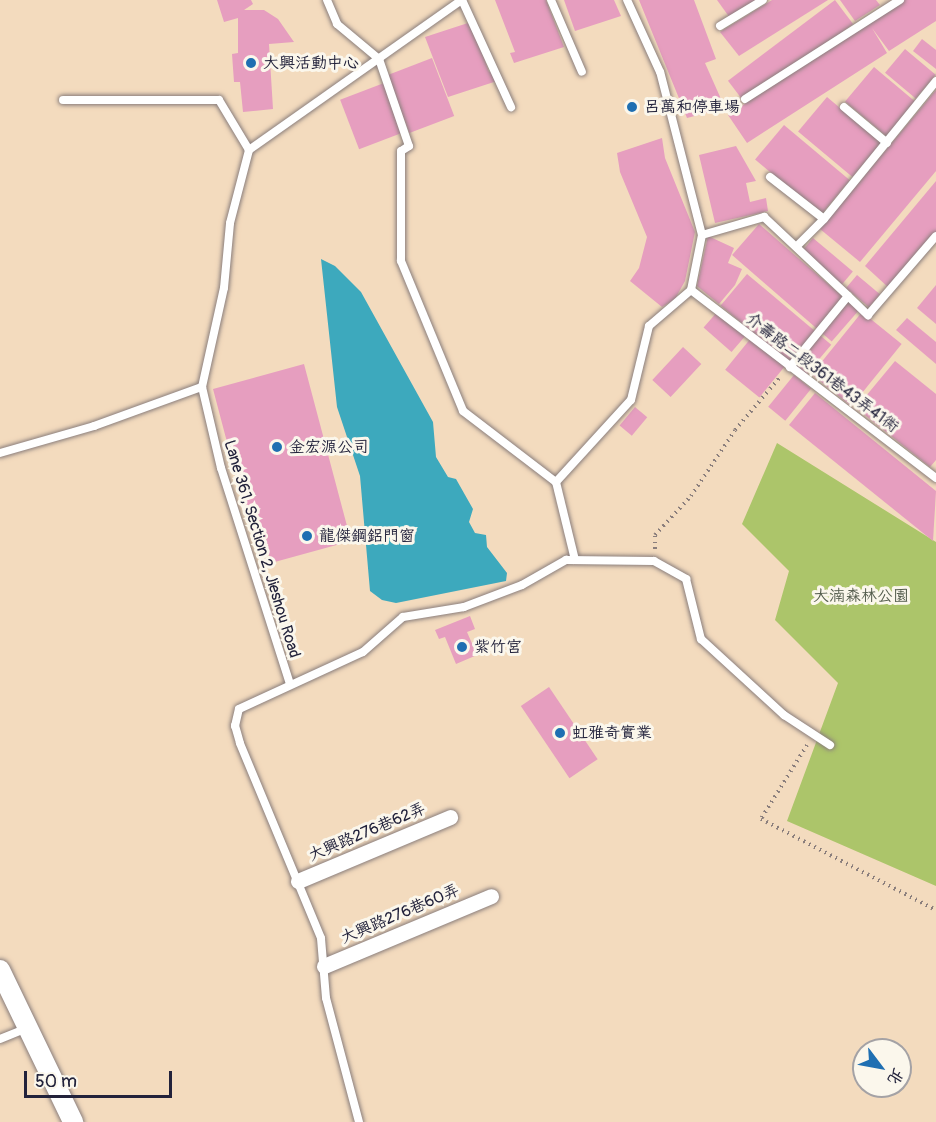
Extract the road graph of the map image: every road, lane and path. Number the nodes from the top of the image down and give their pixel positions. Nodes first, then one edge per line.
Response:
1 (327, 0) edge
2 (462, 0) edge
3 (551, 0) edge
4 (627, 0) edge
5 (763, 0) edge
6 (900, 0) edge
7 (888, 3) edge
8 (720, 27) dead end
9 (378, 59) junction
10 (582, 72) dead end
11 (936, 81) edge
12 (745, 99) dead end
13 (63, 100) dead end
14 (511, 107) dead end
15 (844, 107) dead end
16 (887, 143) junction
17 (249, 150) junction
18 (770, 177) dead end
19 (824, 219) junction
20 (702, 235) junction
21 (936, 236) edge
22 (797, 246) junction
23 (691, 290) junction
24 (848, 296) junction
25 (790, 367) junction
26 (202, 387) junction
27 (0, 453) edge
28 (936, 478) edge
29 (556, 482) junction
30 (575, 560) junction
31 (654, 561) junction
32 (290, 684) junction
33 (812, 735) junction
34 (830, 745) dead end
35 (450, 817) dead end
36 (298, 881) junction
37 (491, 896) dead end
38 (936, 910) edge
39 (324, 966) junction
40 (0, 970) edge
41 (29, 1028) junction
42 (0, 1039) edge
43 (73, 1122) edge
44 (359, 1122) edge

1 - 9 lane
2 - 9 lane
2 - 14 lane
3 - 10 lane
4 - 20 lane
5 - 8 lane
6 - 7 lane
7 - 12 lane
9 - 17 lane
9 - 29 lane
11 - 16 lane
13 - 17 lane
15 - 16 lane
16 - 19 lane
17 - 26 lane, Lane 361, Section 2, Jieshou Road
18 - 19 lane
19 - 22 lane
20 - 22 lane
20 - 23 lane
21 - 24 lane
22 - 24 lane
23 - 25 lane, 介壽路二段361巷43弄41衖
23 - 29 lane
24 - 25 lane
25 - 28 lane, 介壽路二段361巷43弄41衖
25 - 31 path
26 - 27 lane
26 - 32 lane, Lane 361, Section 2, Jieshou Road
29 - 30 lane
30 - 31 lane
30 - 32 lane
31 - 33 lane
32 - 36 lane
33 - 34 lane
33 - 38 path
35 - 36 street, 大興路276巷62弄
36 - 39 lane
37 - 39 street, 大興路276巷60弄
39 - 44 lane
40 - 41 street
41 - 42 lane
41 - 43 street

